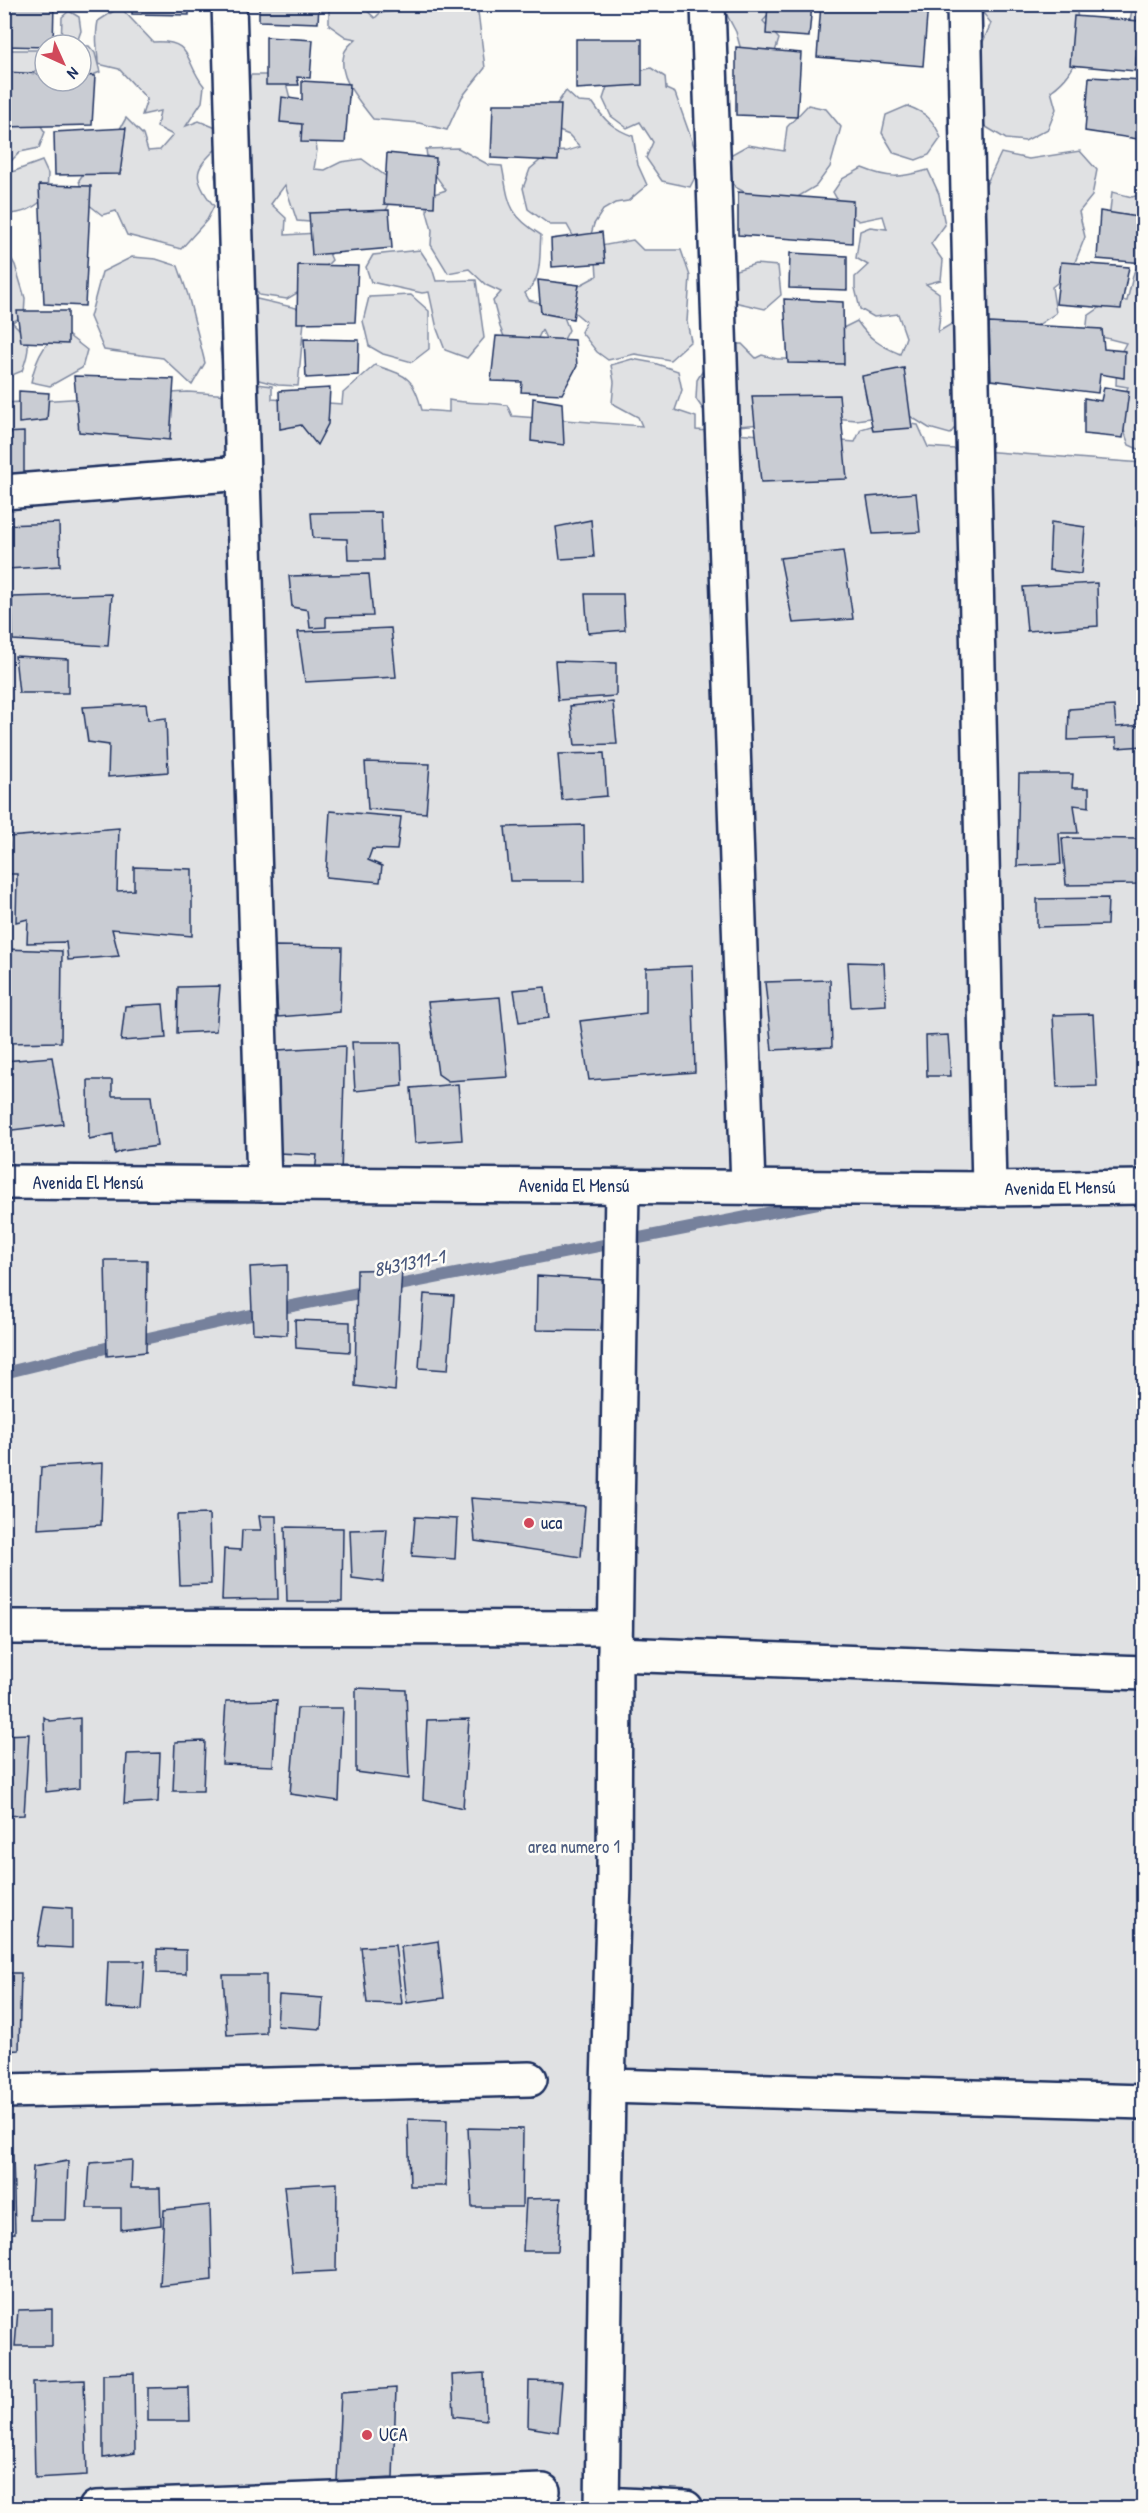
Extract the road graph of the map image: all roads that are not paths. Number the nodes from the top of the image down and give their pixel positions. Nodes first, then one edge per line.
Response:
1 (229, 4) edge
2 (708, 4) edge
3 (963, 4) edge
4 (243, 473) junction
5 (4, 492) edge
6 (4, 1182) edge
7 (264, 1184) junction
8 (622, 1186) junction
9 (1143, 1187) edge
10 (748, 1188) junction
11 (989, 1189) junction
12 (4, 1627) edge
13 (615, 1641) junction
14 (1143, 1673) edge
15 (531, 2079) dead end
16 (608, 2086) junction
17 (4, 2091) edge
18 (1143, 2102) edge
19 (543, 2491) dead end
20 (602, 2506) edge
21 (96, 2508) edge
22 (686, 2508) edge

1 - 4 street
2 - 10 street
3 - 11 street
4 - 5 street
4 - 7 street
6 - 7 street, Avenida El Mensú
7 - 8 street, Avenida El Mensú
8 - 10 street, Avenida El Mensú
8 - 13 street
9 - 11 street, Avenida El Mensú
10 - 11 street, Avenida El Mensú
12 - 13 street
13 - 14 street
13 - 16 street
15 - 17 street
16 - 18 street
16 - 20 street
19 - 21 street
20 - 22 street

